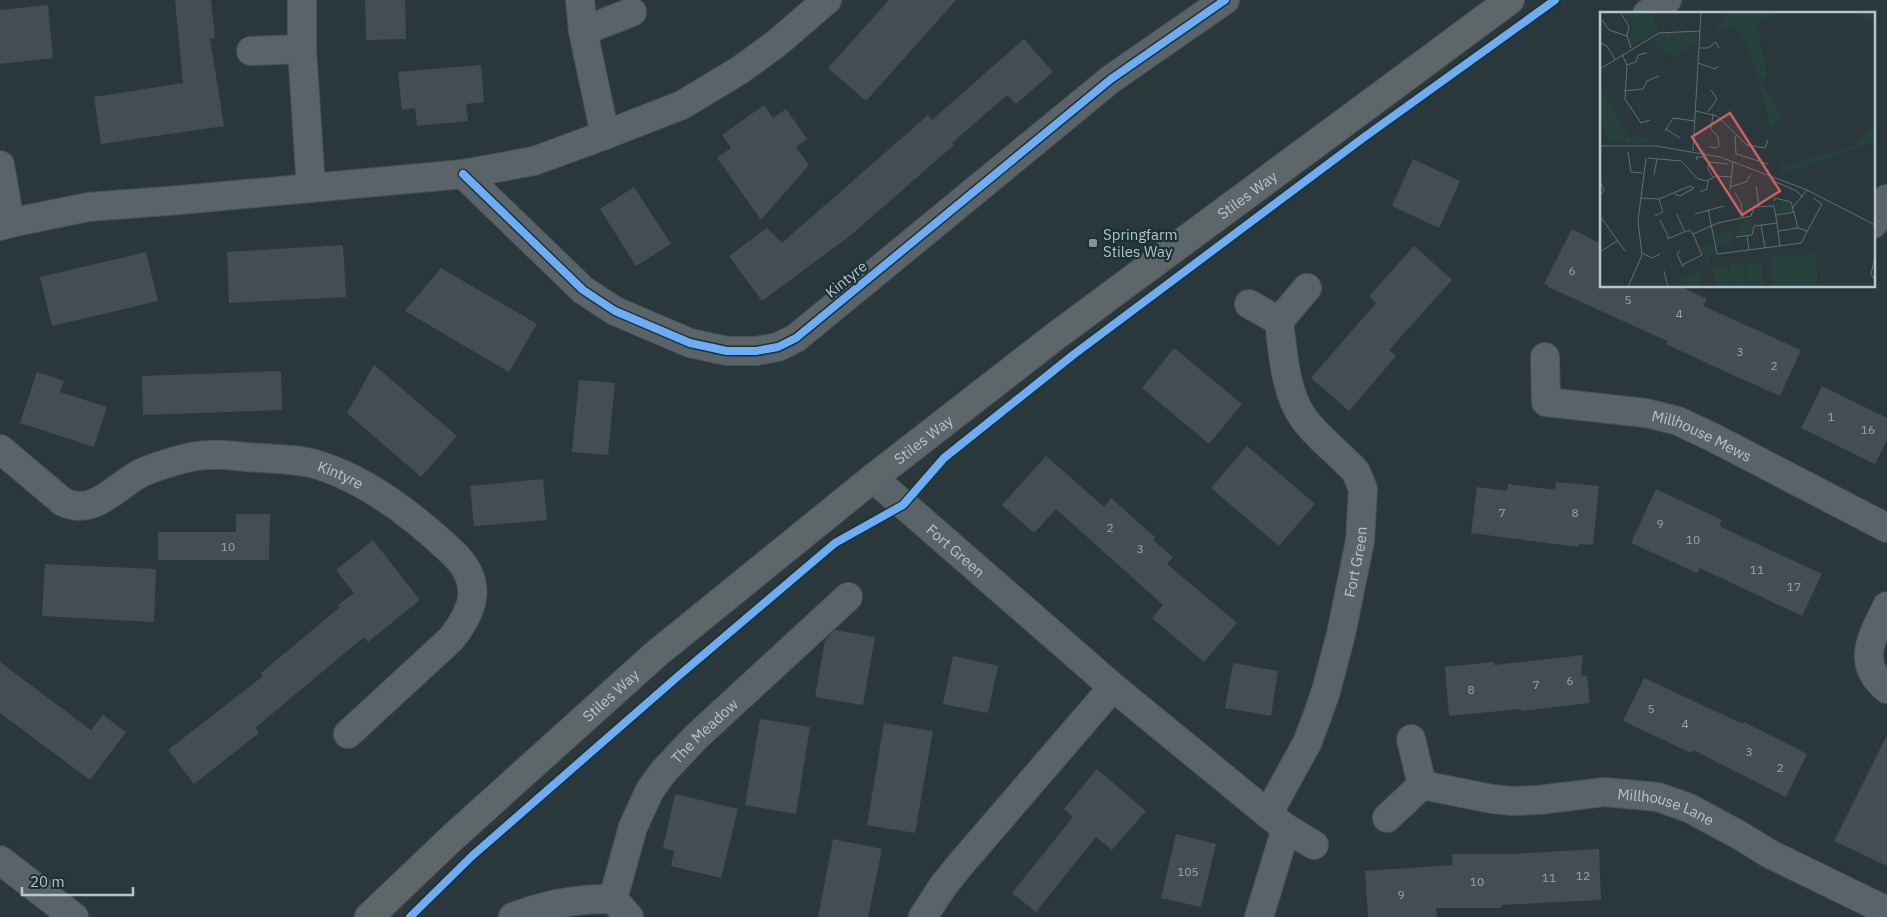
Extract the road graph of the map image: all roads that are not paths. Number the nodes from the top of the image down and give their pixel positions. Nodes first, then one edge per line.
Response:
1 (302, 0) edge
2 (580, 0) edge
3 (827, 0) edge
4 (1226, 0) edge
5 (1510, 0) edge
6 (1667, 0) edge
7 (632, 12) dead end
8 (1650, 12) edge
9 (583, 31) junction
10 (302, 48) junction
11 (251, 51) dead end
12 (606, 135) junction
13 (0, 165) edge
14 (463, 174) junction
15 (311, 188) junction
16 (1887, 198) edge
17 (1874, 222) edge
18 (5, 225) edge
19 (1307, 288) dead end
20 (1249, 304) dead end
21 (1280, 321) junction
22 (1545, 357) dead end
23 (0, 448) edge
24 (873, 478) junction
25 (1887, 528) edge
26 (848, 597) dead end
27 (1887, 606) edge
28 (1113, 687) junction
29 (1887, 689) edge
30 (348, 734) dead end
31 (1412, 739) dead end
32 (1422, 785) junction
33 (1388, 818) dead end
34 (1277, 821) junction
35 (1314, 845) dead end
36 (0, 860) edge
37 (621, 908) edge
38 (1887, 911) edge
39 (74, 917) edge
40 (369, 917) edge
41 (513, 917) edge
42 (923, 917) edge
43 (1259, 917) edge

1 - 10 street
2 - 9 street
3 - 12 street
4 - 14 street, Kintyre
5 - 24 main road, Stiles Way
6 - 8 street
7 - 9 street
9 - 12 street
10 - 11 street
10 - 15 street
12 - 14 street
13 - 18 street
14 - 15 street
15 - 18 street
16 - 17 street
19 - 21 street
20 - 21 street
21 - 34 street, Fort Green
22 - 25 street, Millhouse Mews
23 - 30 street, Kintyre
24 - 28 street, Fort Green
24 - 40 main road, Stiles Way
26 - 37 street, The Meadow
27 - 29 street
28 - 34 street, Fort Green
28 - 42 street
31 - 32 street
32 - 33 street
32 - 38 street, Millhouse Lane
34 - 35 street, Fort Green
34 - 43 street
36 - 39 street
37 - 41 street, The Meadow

